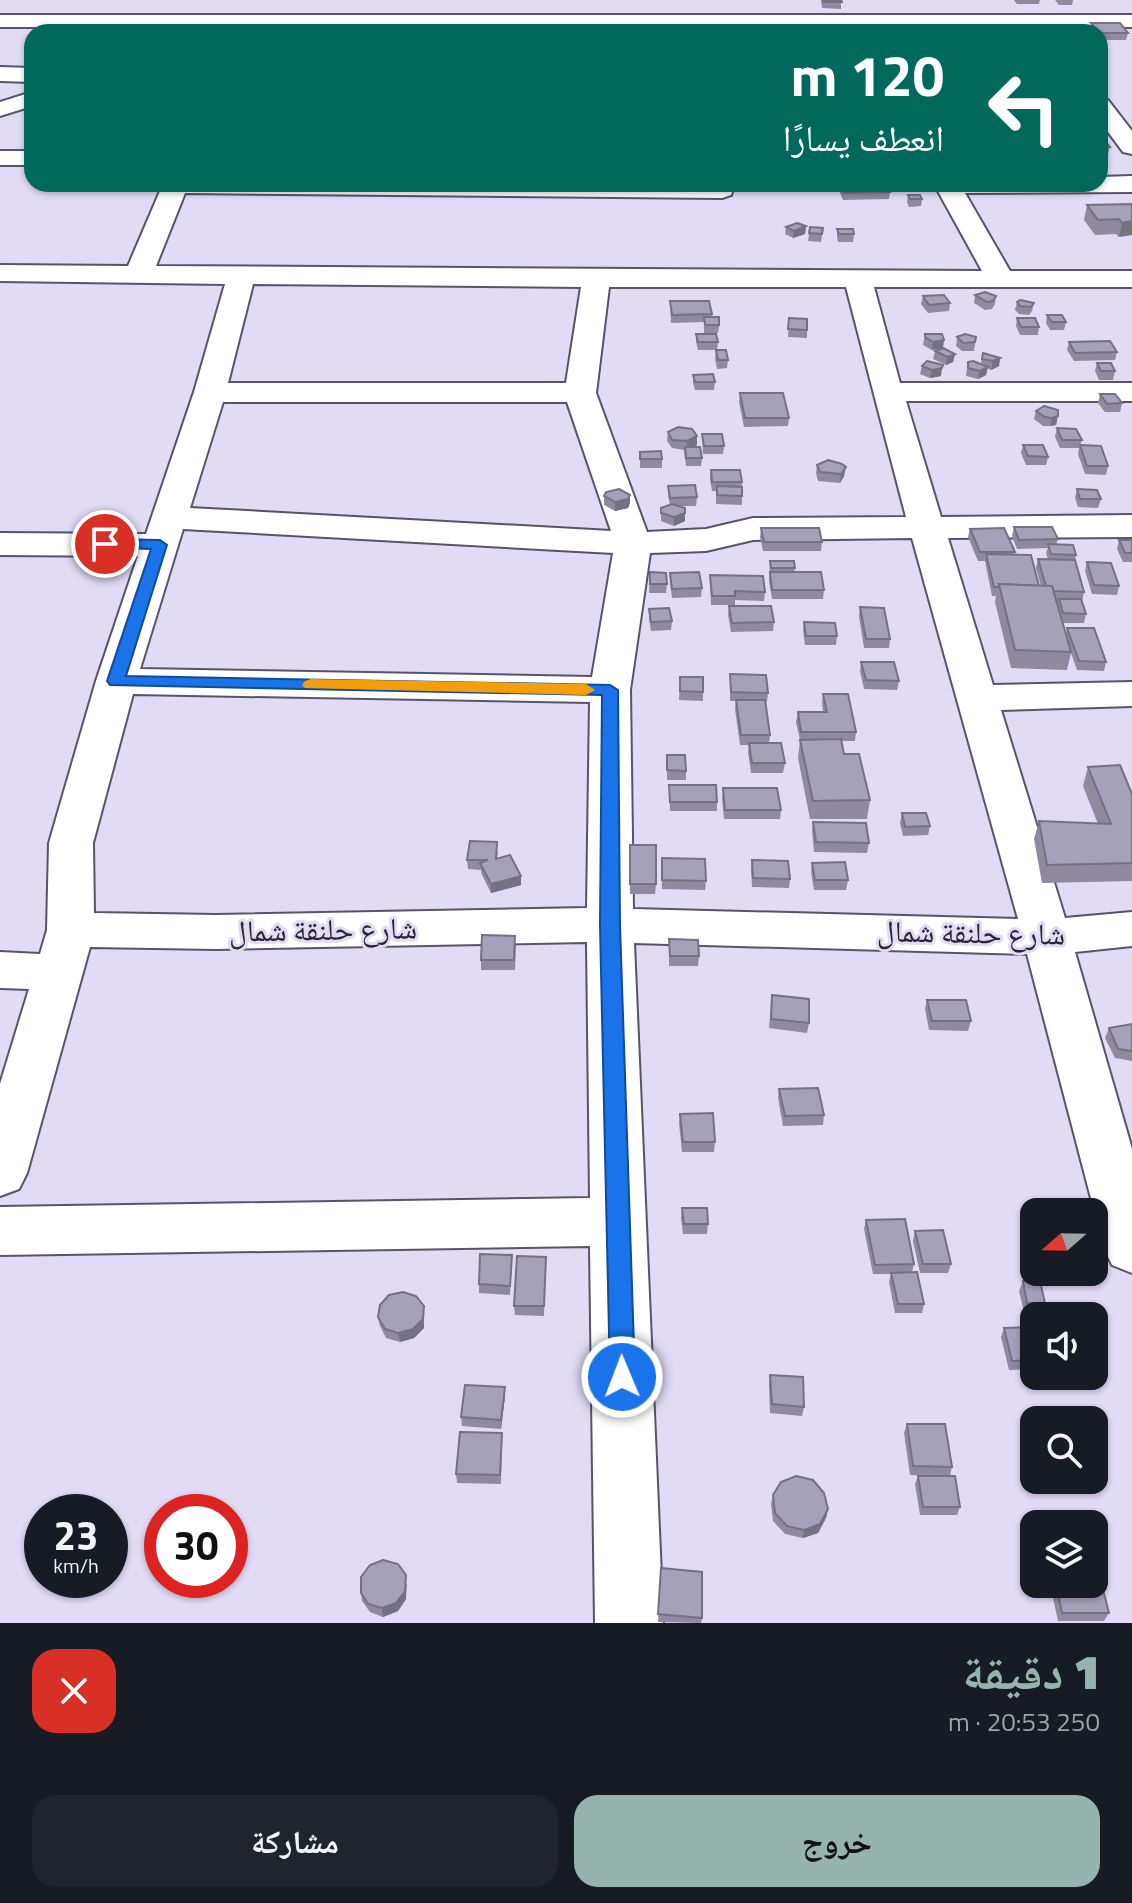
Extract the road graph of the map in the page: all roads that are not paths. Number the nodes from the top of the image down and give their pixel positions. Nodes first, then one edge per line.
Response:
1 (21, 0) edge
2 (259, 0) edge
3 (858, 0) edge
4 (1083, 0) edge
5 (699, 17) edge
6 (421, 18) edge
7 (1099, 20) junction
8 (2, 21) edge
9 (1132, 21) edge
10 (124, 24) edge
11 (247, 24) edge
12 (304, 24) edge
13 (831, 24) edge
14 (868, 24) edge
15 (1060, 24) edge
16 (0, 74) edge
17 (24, 75) edge
18 (24, 102) edge
19 (0, 109) edge
20 (1108, 116) edge
21 (1132, 147) edge
22 (0, 158) edge
23 (24, 158) edge
24 (1108, 184) edge
25 (1132, 184) edge
26 (173, 192) edge
27 (951, 192) edge
28 (9, 273) edge
29 (139, 273) junction
30 (242, 273) junction
31 (596, 279) junction
32 (858, 279) junction
33 (1001, 279) junction
34 (1132, 279) edge
35 (0, 305) edge
36 (210, 392) junction
37 (887, 392) junction
38 (1132, 392) edge
39 (580, 393) junction
40 (928, 525) junction
41 (1132, 526) edge
42 (165, 531) junction
43 (633, 543) junction
44 (0, 544) edge
45 (116, 681) junction
46 (610, 690) junction
47 (1132, 694) edge
48 (977, 698) junction
49 (610, 925) junction
50 (1132, 929) edge
51 (1047, 937) junction
52 (66, 951) junction
53 (0, 970) edge
54 (0, 1173) edge
55 (618, 1222) junction
56 (0, 1231) edge
57 (1132, 1248) edge
58 (629, 1623) edge

1 - 8 street
2 - 11 street
3 - 14 street
4 - 7 street
5 - 6 street
5 - 13 street
6 - 12 street
7 - 9 street
7 - 15 street
8 - 10 street
16 - 17 street
18 - 19 street
20 - 21 street
22 - 23 street
24 - 25 street
26 - 29 street
27 - 33 street
28 - 29 street
28 - 35 street
29 - 30 street
30 - 31 street
30 - 36 street
31 - 32 street
31 - 39 street
32 - 33 street
32 - 37 street
33 - 34 street
36 - 39 street
36 - 42 street
37 - 38 street
37 - 40 street
39 - 43 street
40 - 41 street
40 - 43 street
40 - 48 street
42 - 43 street
42 - 44 street
42 - 45 street
43 - 46 street
45 - 46 street
45 - 52 street
46 - 49 street
47 - 48 street
48 - 51 street
49 - 51 street, شارع حلنقة شمال
49 - 52 street, شارع حلنقة شمال
49 - 55 street
50 - 51 street, شارع حلنقة شمال
51 - 57 street
52 - 53 street, شارع حلنقة شمال
52 - 54 street
55 - 56 street
55 - 58 street

